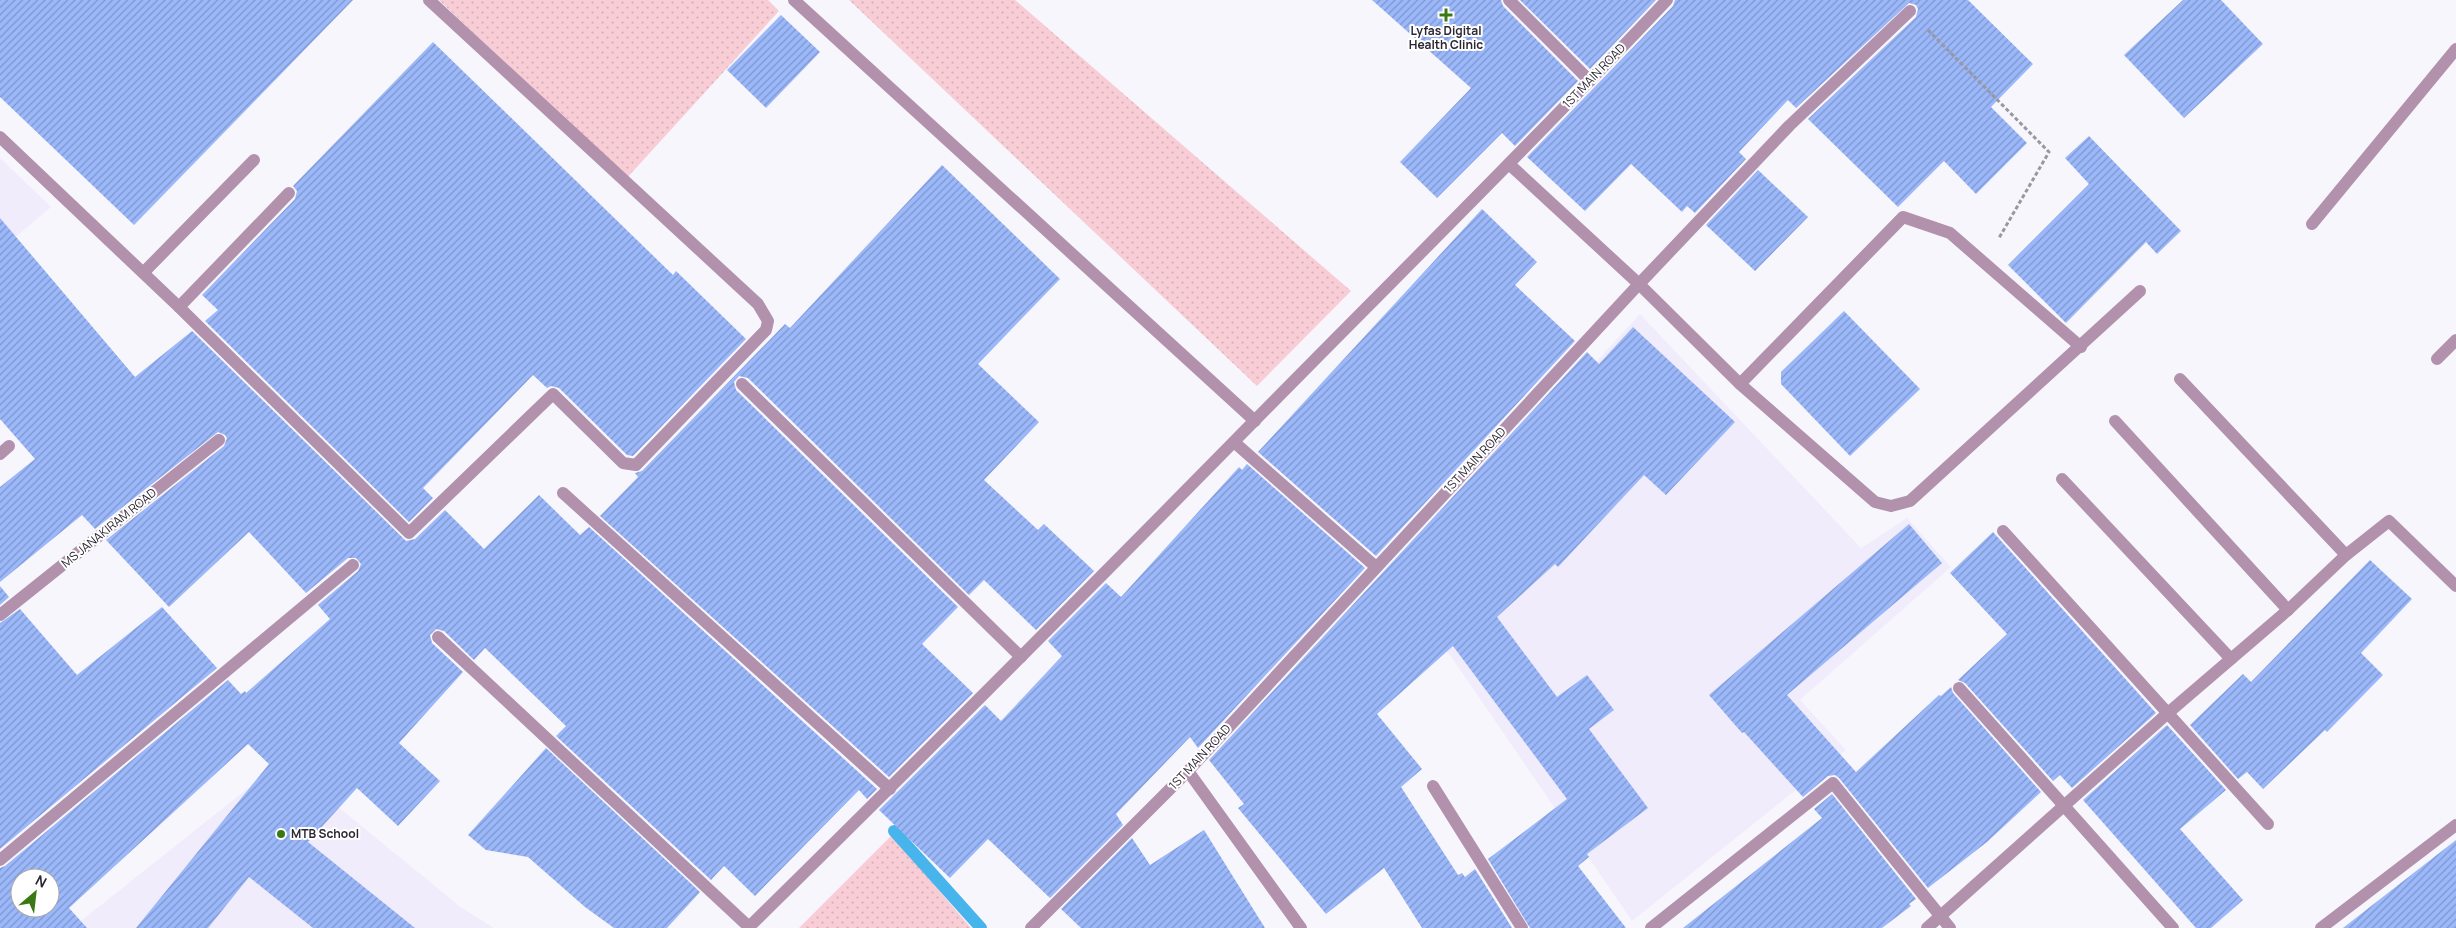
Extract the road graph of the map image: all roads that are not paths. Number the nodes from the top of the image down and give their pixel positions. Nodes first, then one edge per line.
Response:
1 (429, 0) edge
2 (794, 0) edge
3 (1509, 0) edge
4 (1667, 0) edge
5 (1910, 12) road end
6 (2456, 49) edge
7 (1590, 81) junction
8 (0, 137) edge
9 (254, 160) dead end
10 (1509, 164) junction
11 (288, 193) dead end
12 (2312, 224) dead end
13 (144, 272) junction
14 (1639, 284) junction
15 (2140, 292) dead end
16 (179, 307) junction
17 (2456, 340) edge
18 (2081, 347) junction
19 (2438, 359) dead end
20 (2180, 379) dead end
21 (742, 384) dead end
22 (1740, 384) junction
23 (1255, 421) junction
24 (2115, 421) dead end
25 (219, 440) dead end
26 (1234, 442) junction
27 (2062, 479) dead end
28 (563, 493) dead end
29 (2003, 531) dead end
30 (2346, 555) junction
31 (352, 566) dead end
32 (1376, 567) junction
33 (2456, 586) edge
34 (2288, 610) junction
35 (0, 615) edge
36 (438, 637) dead end
37 (1021, 657) junction
38 (2231, 659) junction
39 (1959, 688) dead end
40 (2168, 713) junction
41 (1188, 771) junction
42 (1433, 786) dead end
43 (890, 789) junction
44 (2065, 807) junction
45 (2268, 824) dead end
46 (2456, 825) edge
47 (0, 860) edge
48 (1942, 918) junction
49 (1030, 928) edge
50 (1301, 928) edge
51 (1522, 928) edge
52 (1651, 928) edge
53 (1928, 928) edge
54 (1950, 928) edge
55 (2173, 928) edge
56 (2320, 928) edge

1 - 16 street
2 - 23 street
3 - 7 street
4 - 7 street, 1ST MAIN ROAD
5 - 14 street, 1ST MAIN ROAD
6 - 12 street
7 - 10 street, 1ST MAIN ROAD
8 - 13 street
9 - 13 street
10 - 14 street
10 - 23 street, 1ST MAIN ROAD
11 - 16 street
13 - 16 street
14 - 22 street
14 - 32 street, 1ST MAIN ROAD
15 - 18 street
17 - 19 street
18 - 22 street
18 - 22 street
20 - 30 street
21 - 37 street
23 - 26 street, 1ST MAIN ROAD
24 - 34 street
25 - 35 street, MS JANAKIRAM ROAD
26 - 32 street
26 - 37 street, 1ST MAIN ROAD
27 - 38 street
28 - 43 street
29 - 40 street
30 - 33 street
30 - 34 street
31 - 47 street
32 - 41 street, 1ST MAIN ROAD
34 - 38 street
36 - 43 street, 1ST MAIN ROAD
37 - 43 street, 1ST MAIN ROAD
38 - 40 street
39 - 44 street
40 - 44 street
40 - 45 street
41 - 49 street, 1ST MAIN ROAD
41 - 50 street
42 - 51 street
44 - 48 street
44 - 55 street
46 - 56 street
48 - 52 street
48 - 53 street
48 - 54 street

